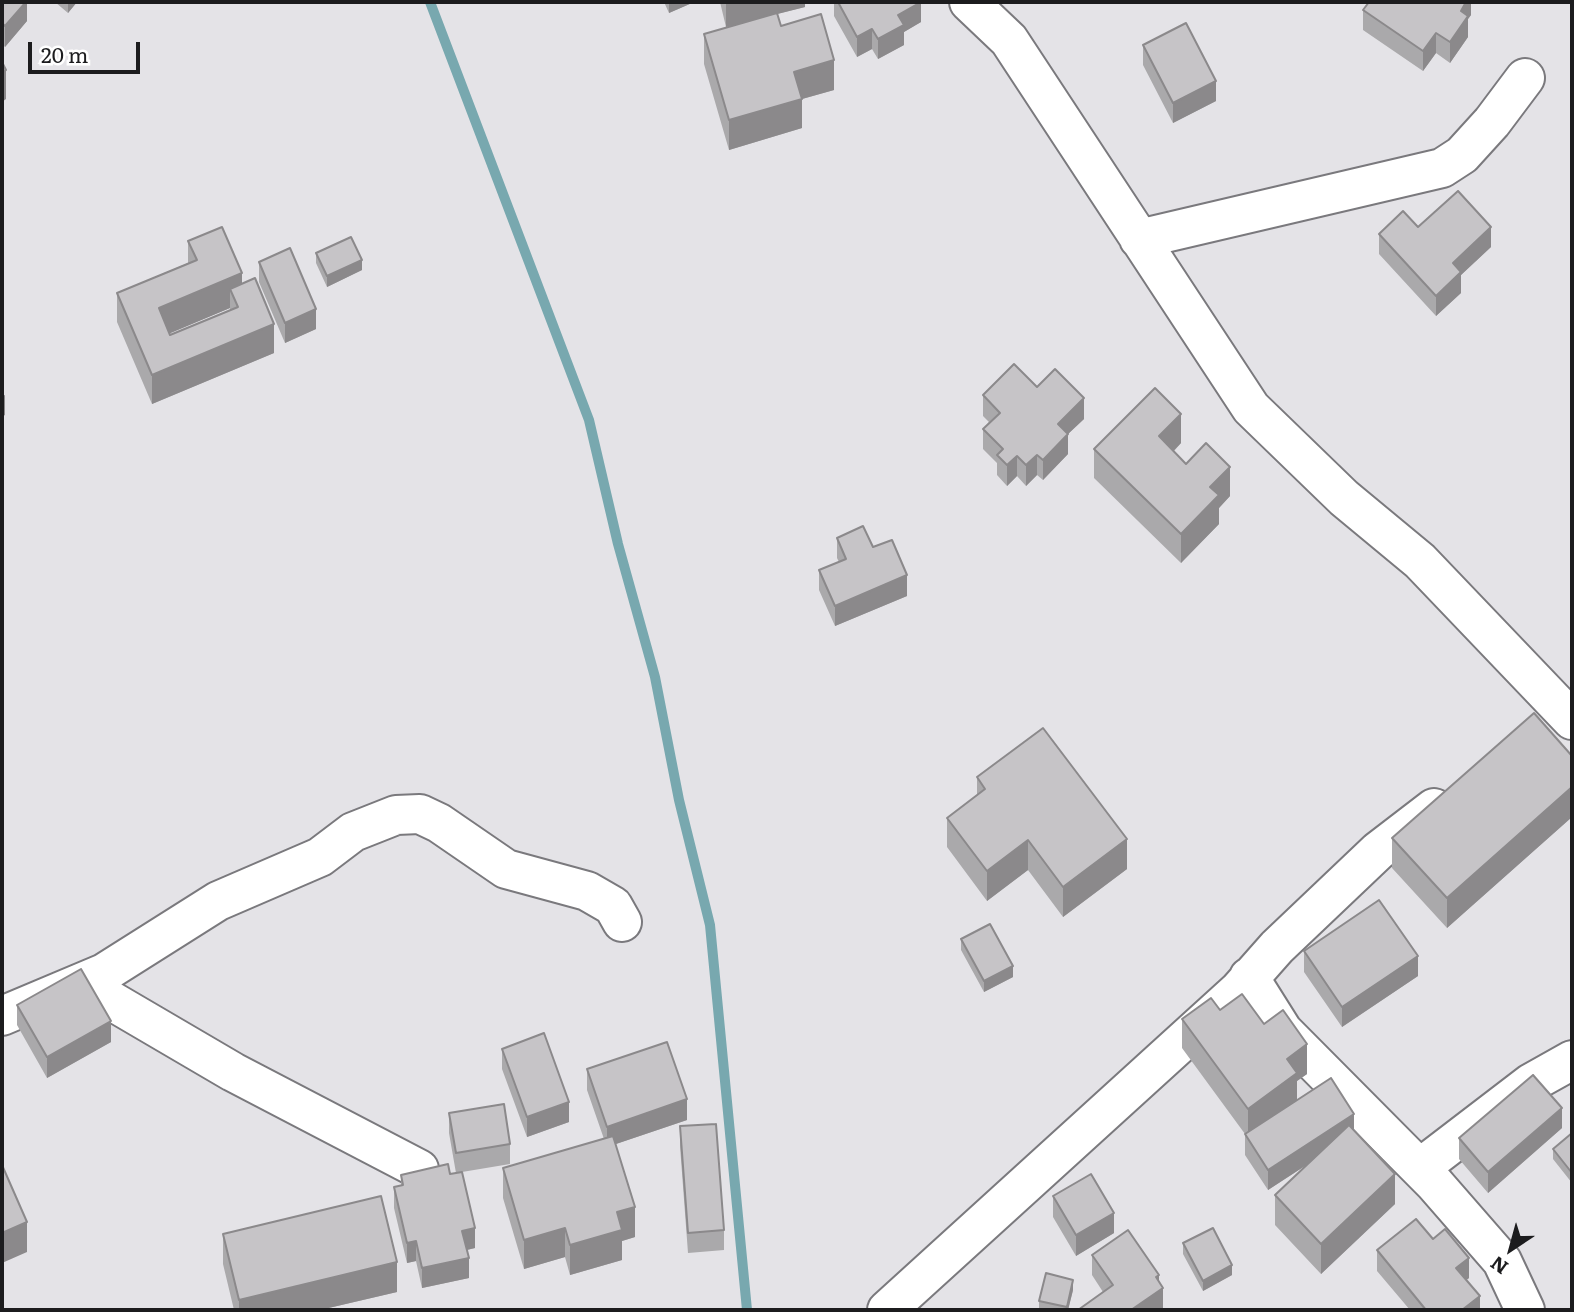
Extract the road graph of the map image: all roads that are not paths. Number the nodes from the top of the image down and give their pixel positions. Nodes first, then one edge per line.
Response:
1 (969, 2) edge
2 (1525, 78) dead end
3 (1139, 239) junction
4 (1568, 715) edge
5 (1532, 734) edge
6 (1459, 788) edge
7 (622, 922) dead end
8 (1249, 977) junction
9 (81, 983) junction
10 (2, 1016) edge
11 (1572, 1060) edge
12 (1420, 1168) junction
13 (419, 1169) edge
14 (887, 1310) edge
15 (1525, 1310) edge

1 - 3 street
2 - 3 street
3 - 4 street
4 - 5 street
6 - 8 street
7 - 9 street
8 - 12 street
8 - 14 street
9 - 10 street
9 - 13 street
11 - 12 street
12 - 15 street

